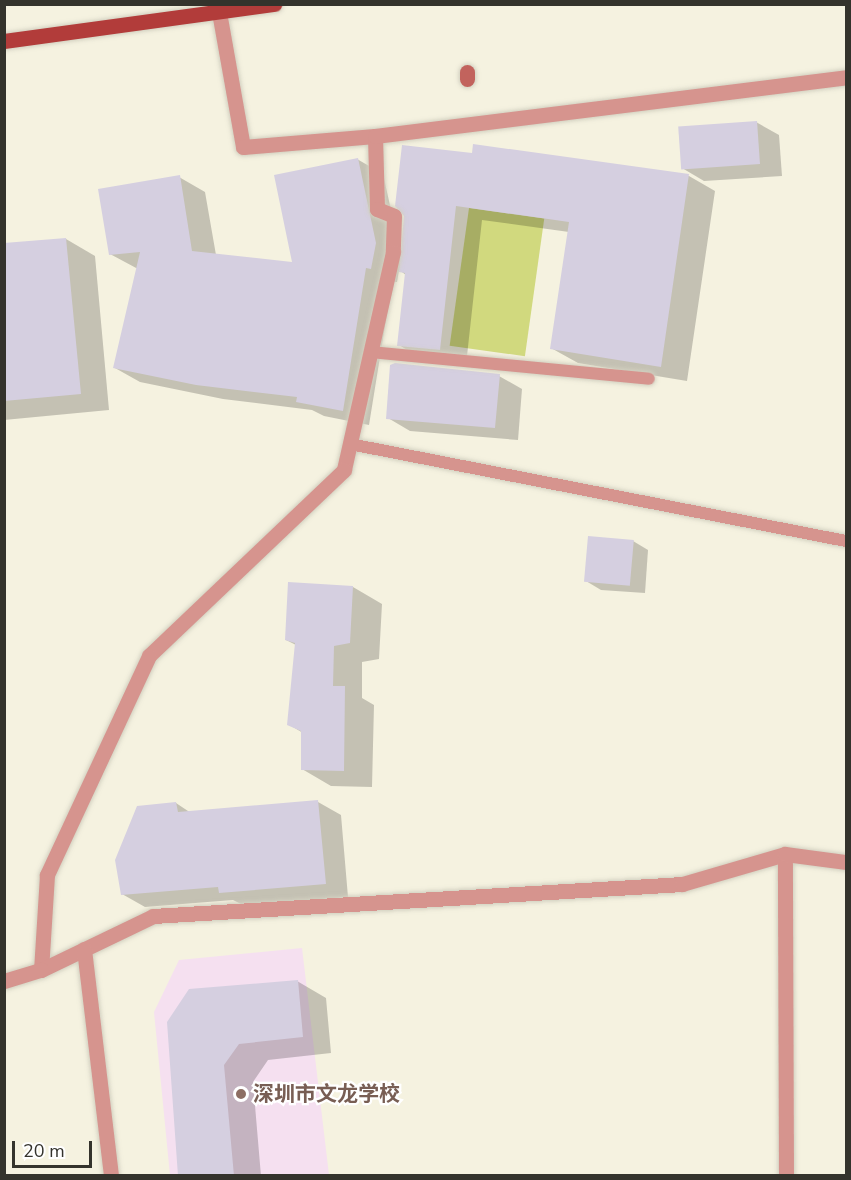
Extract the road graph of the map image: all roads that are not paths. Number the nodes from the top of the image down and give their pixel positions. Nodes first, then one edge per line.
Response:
1 (274, 4) edge
2 (219, 12) junction
3 (4, 41) edge
4 (846, 77) edge
5 (375, 136) junction
6 (371, 352) junction
7 (649, 379) dead end
8 (350, 444) junction
9 (846, 541) edge
10 (785, 854) junction
11 (846, 862) edge
12 (84, 949) junction
13 (41, 970) junction
14 (4, 981) edge
15 (111, 1176) edge
16 (786, 1176) edge

1 - 2 main road
2 - 3 main road
2 - 5 street
4 - 5 street
5 - 6 street
6 - 7 lane
6 - 8 street
8 - 9 lane
8 - 13 street
10 - 11 street
10 - 12 street
10 - 16 street
12 - 13 street
12 - 15 street
13 - 14 street

